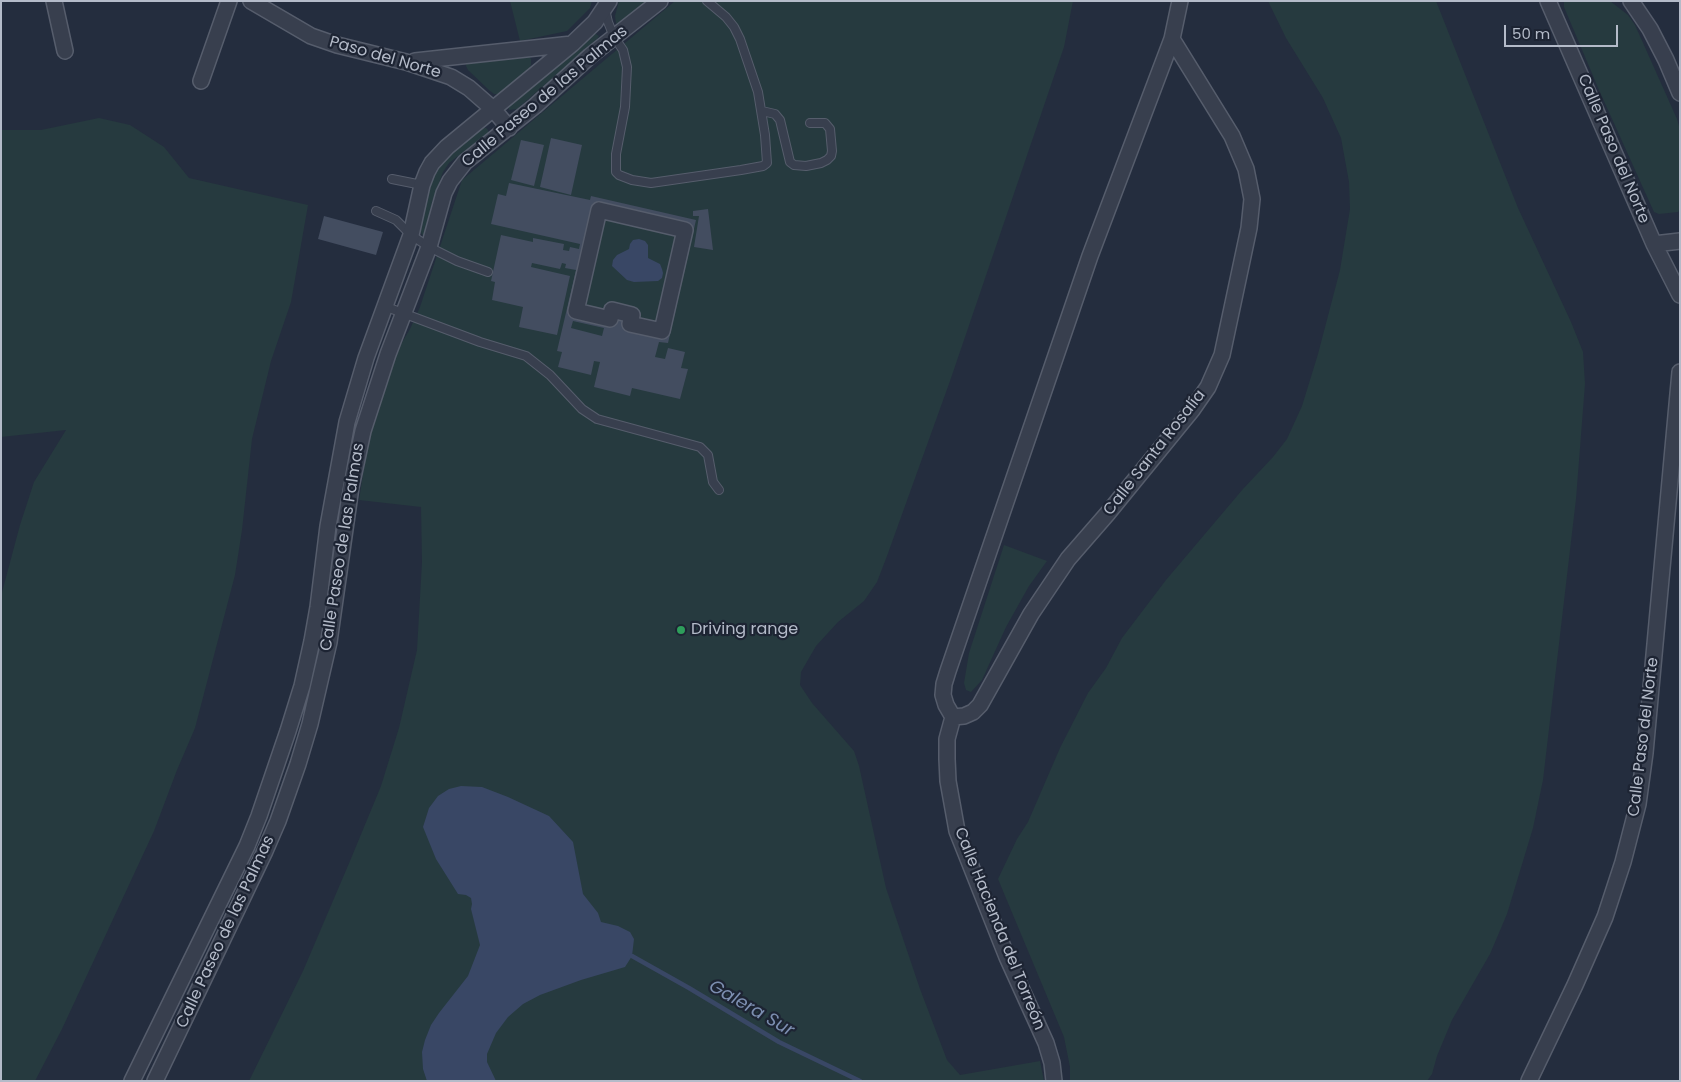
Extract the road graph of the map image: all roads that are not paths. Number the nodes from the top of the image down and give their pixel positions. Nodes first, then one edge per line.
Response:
1 (54, 1) edge
2 (229, 1) edge
3 (251, 1) edge
4 (660, 1) edge
5 (707, 1) edge
6 (1180, 1) edge
7 (1548, 1) edge
8 (1631, 1) edge
9 (606, 4) edge
10 (614, 38) junction
11 (1172, 39) junction
12 (572, 44) junction
13 (65, 52) dead end
14 (406, 62) junction
15 (200, 81) dead end
16 (1680, 93) edge
17 (493, 110) junction
18 (762, 111) junction
19 (810, 123) dead end
20 (509, 128) junction
21 (392, 179) dead end
22 (422, 185) junction
23 (376, 211) dead end
24 (685, 230) joint
25 (411, 235) junction
26 (1680, 241) edge
27 (1654, 244) junction
28 (429, 247) junction
29 (488, 272) dead end
30 (1680, 295) edge
31 (384, 306) junction
32 (404, 313) junction
33 (1680, 372) edge
34 (719, 490) dead end
35 (953, 718) junction
36 (132, 1081) edge
37 (155, 1081) edge
38 (1054, 1081) edge
39 (1529, 1081) edge

1 - 13 street
2 - 15 street
3 - 14 street, Paso del Norte
4 - 10 street, Calle Paseo de las Palmas
5 - 18 lane
6 - 11 street
7 - 27 street, Calle Paso del Norte
8 - 16 street
9 - 10 lane
9 - 12 street, Calle Paseo de las Palmas
10 - 18 lane
10 - 20 street, Calle Paseo de las Palmas
11 - 35 street
11 - 35 street, Calle Santa Rosalía
12 - 14 street
12 - 17 street, Calle Paseo de las Palmas
14 - 17 street, Paso del Norte
17 - 20 street, Paso del Norte
17 - 22 street, Calle Paseo de las Palmas
18 - 19 lane
20 - 28 street, Calle Paseo de las Palmas
21 - 22 lane
22 - 25 street, Calle Paseo de las Palmas
23 - 25 lane
24 - 24 street
25 - 28 lane
25 - 31 street, Calle Paseo de las Palmas
26 - 27 street
27 - 30 street, Calle Paso del Norte
28 - 29 lane
28 - 32 street, Calle Paseo de las Palmas
31 - 32 lane
31 - 36 street, Calle Paseo de las Palmas
32 - 34 lane
32 - 37 street, Calle Paseo de las Palmas
33 - 39 street, Calle Paso del Norte
35 - 38 street, Calle Hacienda del Torreón

